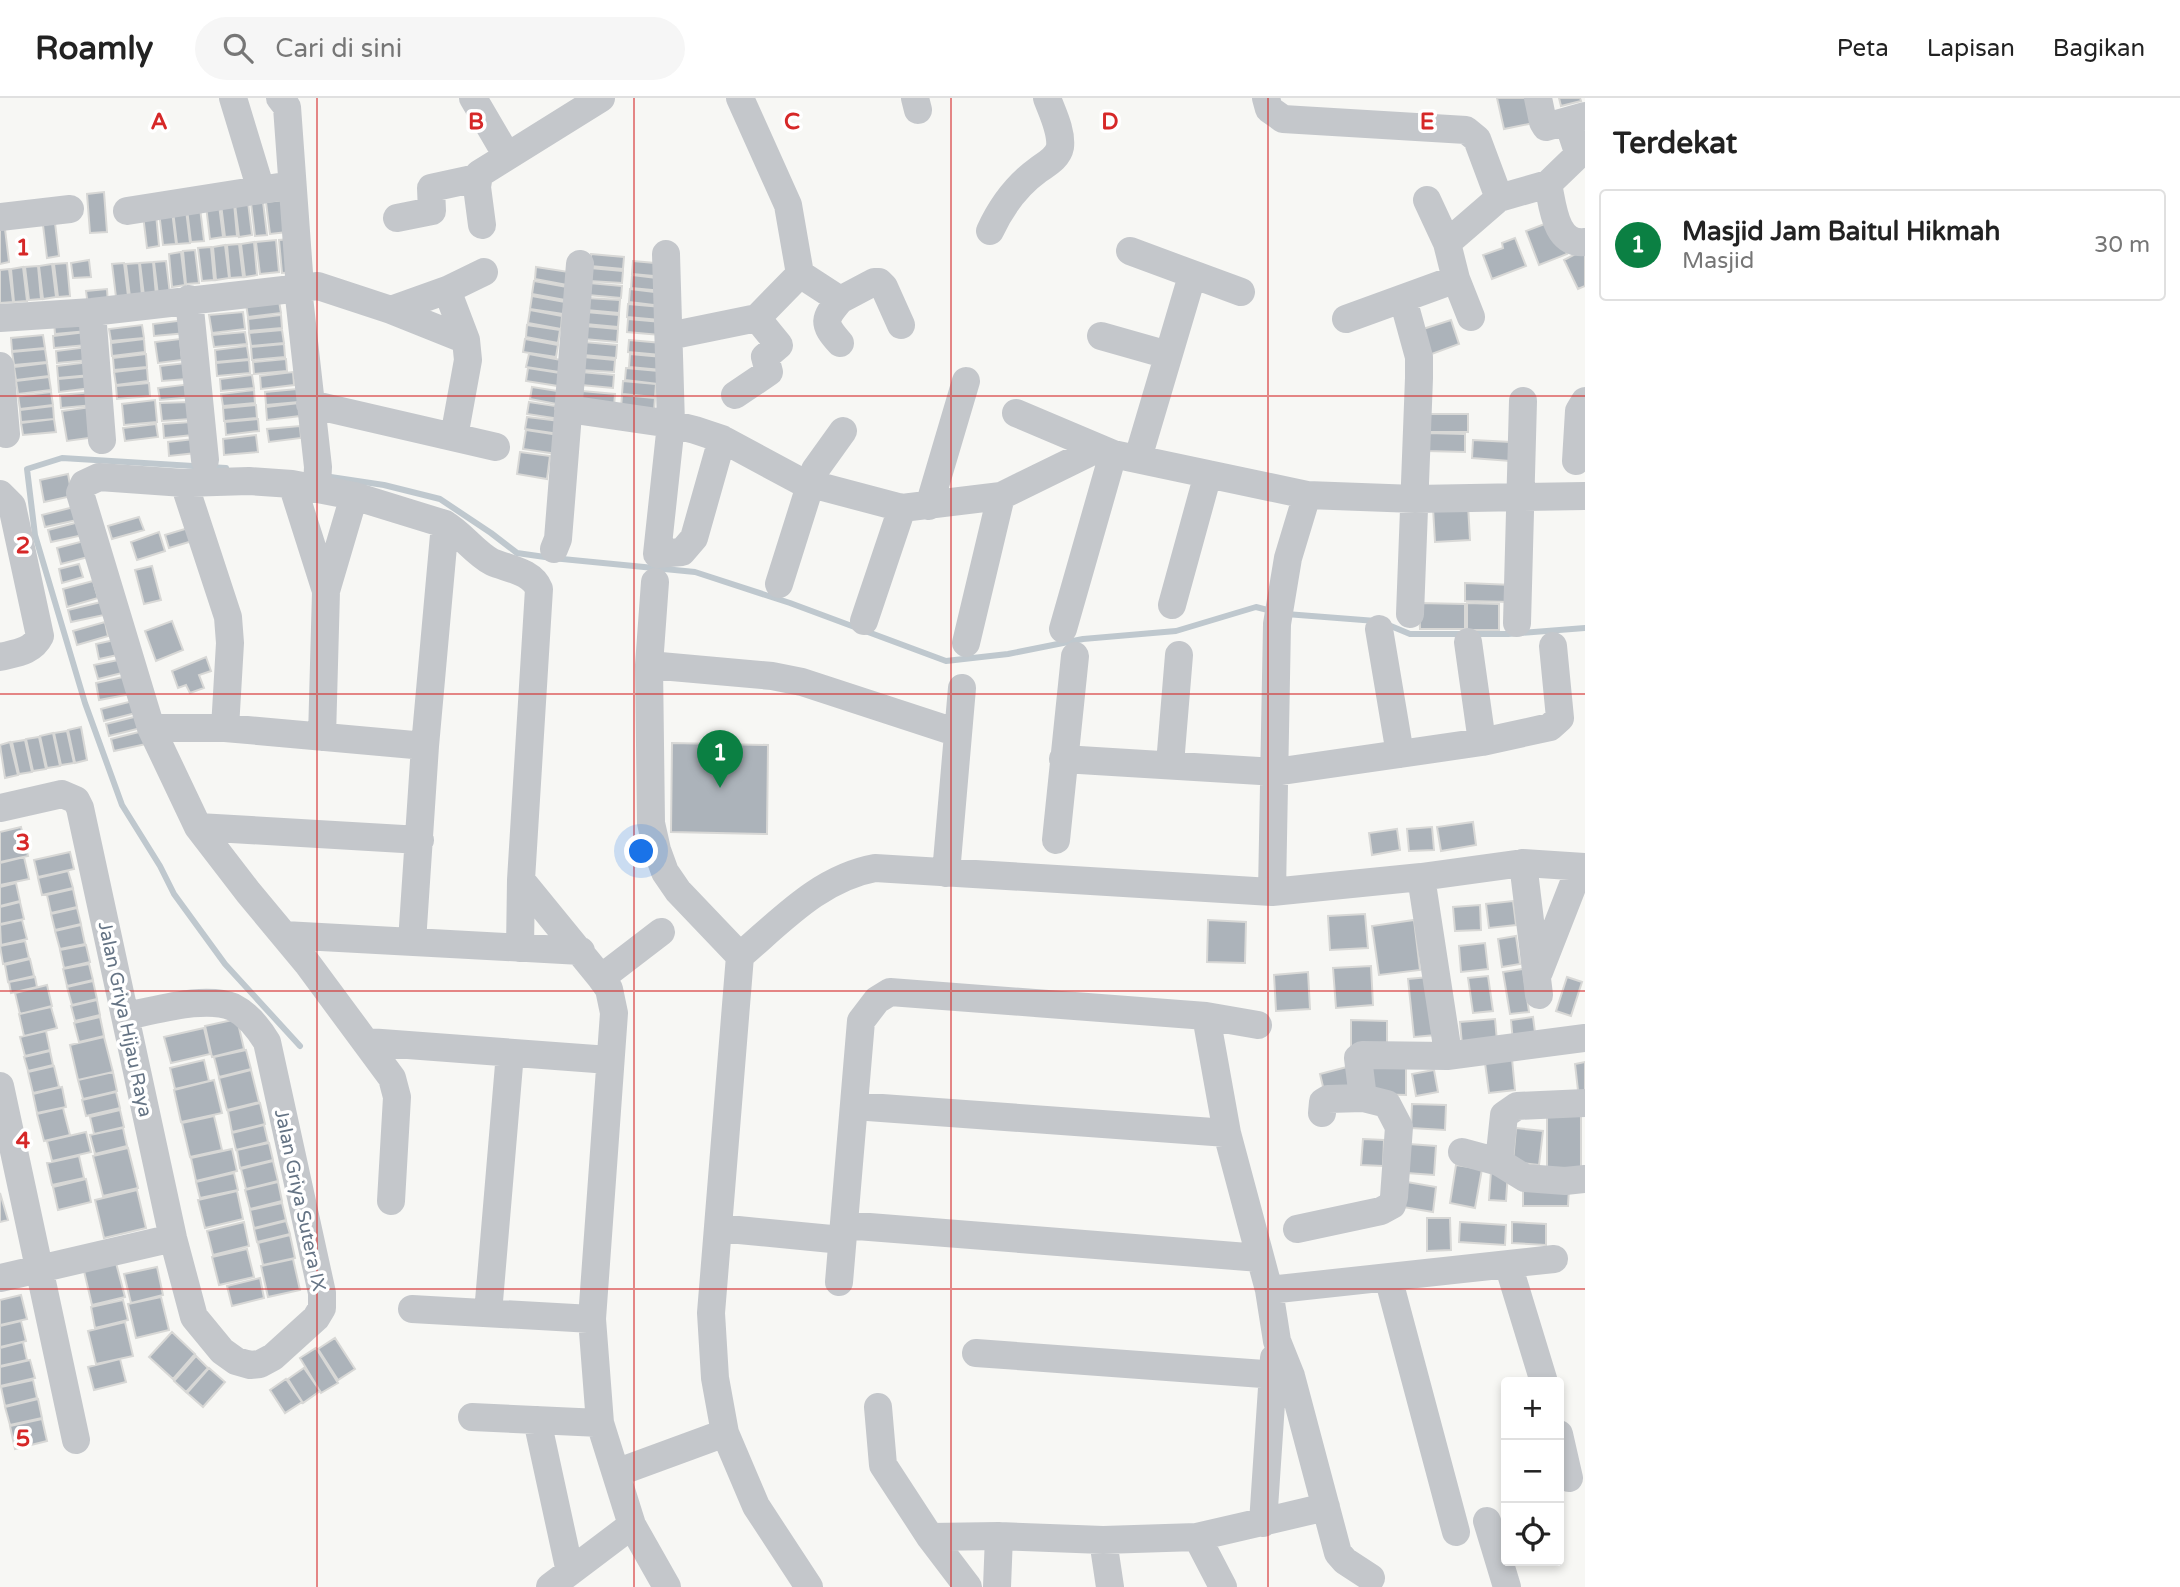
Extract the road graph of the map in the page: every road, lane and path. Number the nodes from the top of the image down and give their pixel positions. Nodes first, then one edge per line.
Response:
1 (233, 98) edge
2 (473, 98) edge
3 (740, 98) edge
4 (1047, 98) edge
5 (1538, 98) edge
6 (599, 99) edge
7 (291, 101) edge
8 (1268, 104) edge
9 (1576, 119) edge
10 (507, 156) junction
11 (477, 178) junction
12 (1548, 184) junction
13 (292, 185) junction
14 (261, 190) junction
15 (1499, 198) junction
16 (1427, 200) dead end
17 (69, 209) dead end
18 (127, 211) dead end
19 (0, 217) edge
20 (397, 218) dead end
21 (482, 225) dead end
22 (990, 231) dead end
23 (1585, 242) edge
24 (1447, 243) junction
25 (1130, 251) dead end
26 (666, 254) dead end
27 (580, 264) dead end
28 (484, 272) dead end
29 (800, 274) junction
30 (1192, 276) junction
31 (1457, 279) junction
32 (298, 288) junction
33 (447, 290) junction
34 (1241, 292) dead end
35 (189, 299) junction
36 (1403, 299) junction
37 (840, 300) junction
38 (391, 310) junction
39 (92, 312) junction
40 (1471, 317) dead end
41 (0, 318) edge
42 (757, 318) junction
43 (1346, 319) dead end
44 (901, 325) dead end
45 (668, 336) junction
46 (1101, 337) dead end
47 (466, 340) junction
48 (840, 343) dead end
49 (1168, 355) junction
50 (0, 366) edge
51 (966, 381) dead end
52 (735, 396) dead end
53 (1523, 401) dead end
54 (1585, 401) edge
55 (310, 404) junction
56 (568, 409) junction
57 (1016, 414) dead end
58 (671, 424) junction
59 (844, 431) dead end
60 (6, 434) dead end
61 (454, 437) junction
62 (722, 439) junction
63 (102, 440) dead end
64 (496, 447) dead end
65 (1116, 453) junction
66 (205, 460) dead end
67 (1576, 461) dead end
68 (1208, 474) junction
69 (311, 480) junction
70 (184, 483) junction
71 (810, 485) junction
72 (1, 494) edge
73 (1307, 495) junction
74 (354, 496) junction
75 (1001, 496) junction
76 (1521, 496) junction
77 (1585, 496) edge
78 (1415, 499) junction
79 (916, 507) junction
80 (445, 524) junction
81 (554, 549) dead end
82 (655, 582) dead end
83 (779, 584) dead end
84 (326, 591) junction
85 (1172, 605) dead end
86 (1409, 614) dead end
87 (864, 621) dead end
88 (1517, 623) dead end
89 (1063, 629) dead end
90 (1380, 629) dead end
91 (1468, 642) dead end
92 (966, 643) dead end
93 (1553, 646) dead end
94 (1179, 655) dead end
95 (1075, 656) dead end
96 (0, 657) edge
97 (649, 665) junction
98 (962, 688) dead end
99 (150, 728) junction
100 (225, 728) junction
101 (958, 733) junction
102 (322, 737) junction
103 (1482, 742) junction
104 (425, 746) junction
105 (1400, 754) junction
106 (1063, 759) junction
107 (1170, 764) junction
108 (1275, 772) junction
109 (0, 808) edge
110 (198, 827) junction
111 (420, 840) junction
112 (1056, 841) dead end
113 (1523, 863) junction
114 (1582, 867) edge
115 (946, 873) junction
116 (1421, 877) junction
117 (521, 880) junction
118 (1272, 892) junction
119 (661, 932) dead end
120 (284, 935) junction
121 (412, 942) junction
122 (520, 948) junction
123 (581, 951) junction
124 (740, 956) junction
125 (601, 978) junction
126 (125, 1016) junction
127 (1206, 1016) junction
128 (1258, 1025) dead end
129 (1585, 1038) edge
130 (1446, 1040) dead end
131 (368, 1042) junction
132 (510, 1053) junction
133 (609, 1060) junction
134 (0, 1086) edge
135 (1363, 1098) junction
136 (1585, 1103) edge
137 (854, 1106) junction
138 (1322, 1113) dead end
139 (1227, 1133) junction
140 (1462, 1152) dead end
141 (1499, 1162) junction
142 (1585, 1179) edge
143 (391, 1201) dead end
144 (718, 1228) junction
145 (1297, 1229) dead end
146 (843, 1233) junction
147 (173, 1238) junction
148 (1260, 1258) junction
149 (1554, 1259) dead end
150 (1508, 1264) junction
151 (38, 1269) junction
152 (1388, 1277) junction
153 (0, 1278) edge
154 (839, 1282) dead end
155 (1269, 1290) junction
156 (412, 1309) dead end
157 (488, 1313) junction
158 (592, 1319) junction
159 (976, 1353) dead end
160 (1282, 1375) junction
161 (1542, 1377) edge
162 (877, 1407) dead end
163 (472, 1417) dead end
164 (537, 1420) junction
165 (600, 1423) junction
166 (725, 1433) junction
167 (76, 1440) dead end
168 (1560, 1440) edge
169 (616, 1473) junction
170 (1570, 1478) dead end
171 (1326, 1507) junction
172 (1487, 1521) dead end
173 (1263, 1523) junction
174 (632, 1525) junction
175 (1456, 1532) dead end
176 (999, 1536) junction
177 (930, 1537) junction
178 (1197, 1537) junction
179 (1103, 1540) junction
180 (1371, 1578) dead end
181 (560, 1580) edge
182 (667, 1587) edge
183 (809, 1587) edge
184 (968, 1587) edge
185 (997, 1587) edge
186 (1110, 1587) edge
187 (1223, 1587) edge
188 (1507, 1587) edge

1 - 14 street
2 - 10 street
3 - 29 street
4 - 22 street
5 - 9 street
6 - 10 street
7 - 13 street
8 - 15 street
9 - 12 street
10 - 11 street
11 - 20 street
11 - 21 street
12 - 15 street
12 - 23 street
13 - 14 street
13 - 32 street
14 - 18 street
15 - 24 street
16 - 24 street
17 - 19 street
24 - 31 street
25 - 30 street
26 - 45 street
27 - 56 street
28 - 33 street
29 - 37 street
29 - 42 street
30 - 34 street
30 - 49 street
31 - 36 street
31 - 40 street
32 - 35 street
32 - 38 street
32 - 55 street
33 - 38 street
33 - 47 street
35 - 39 street
35 - 66 street
36 - 43 street
36 - 78 street
37 - 44 street
37 - 48 street
38 - 47 street
39 - 41 street
39 - 63 street
42 - 45 street
42 - 52 street
45 - 58 street
46 - 49 street
47 - 61 street
49 - 65 street
50 - 60 street
51 - 79 street
53 - 76 street
54 - 67 street
55 - 61 street
55 - 69 street
56 - 58 street
56 - 81 street
57 - 65 street
58 - 62 street
58 - 62 street
59 - 71 street
61 - 64 street
62 - 71 street
65 - 68 street
65 - 75 street
65 - 89 street
68 - 73 street
68 - 85 street
69 - 70 street
69 - 74 street
69 - 84 street
70 - 99 street
70 - 100 street
71 - 79 street
71 - 83 street
72 - 96 street
73 - 78 street
73 - 108 street
74 - 80 street
74 - 84 street
75 - 79 street
75 - 92 street
76 - 77 street
76 - 78 street
76 - 88 street
78 - 86 street
79 - 87 street
80 - 104 street
80 - 117 street
82 - 97 street
84 - 102 street
90 - 105 street
91 - 103 street
93 - 103 street
94 - 107 street
95 - 106 street
97 - 101 street
97 - 124 street
98 - 101 street
99 - 100 street
99 - 110 street
100 - 102 street
101 - 115 street
102 - 104 street
103 - 105 street
104 - 111 street
105 - 108 street
106 - 107 street
106 - 112 street
107 - 108 street
108 - 118 street
109 - 126 street, Jalan Griya Hijau Raya
110 - 111 street
110 - 120 street
111 - 121 street
113 - 114 street
113 - 114 street
113 - 116 street
115 - 118 street
115 - 124 street
116 - 118 street
116 - 130 street
117 - 122 street
117 - 123 street
119 - 125 street
120 - 121 street
120 - 131 street
121 - 122 street
122 - 123 street
123 - 125 street
124 - 144 street
125 - 133 street
126 - 147 street, Jalan Griya Hijau Raya
126 - 147 street, Jalan Griya Sutera IX
127 - 128 street
127 - 137 street
127 - 139 street
129 - 135 street
131 - 132 street
131 - 143 street
132 - 133 street
132 - 157 street
133 - 158 street
134 - 151 street
135 - 138 street
135 - 145 street
136 - 141 street
137 - 139 street
137 - 146 street
139 - 148 street
140 - 141 street
141 - 142 street
144 - 146 street
144 - 166 street
146 - 148 street
146 - 154 street
147 - 151 street
148 - 155 street
149 - 150 street
150 - 152 street
150 - 161 street
151 - 153 street
151 - 167 street
152 - 155 street
152 - 175 street
155 - 160 street
156 - 157 street
157 - 158 street
158 - 165 street
159 - 160 street
160 - 171 street
160 - 173 street
162 - 177 street
163 - 164 street
164 - 165 street
164 - 181 street
165 - 169 street
166 - 169 street
166 - 183 street
168 - 170 street
169 - 174 street
171 - 173 street
171 - 180 street
172 - 188 street
173 - 178 street
174 - 181 street
174 - 182 street
176 - 177 street
176 - 179 street
176 - 185 street
177 - 184 street
178 - 179 street
178 - 187 street
179 - 186 street

